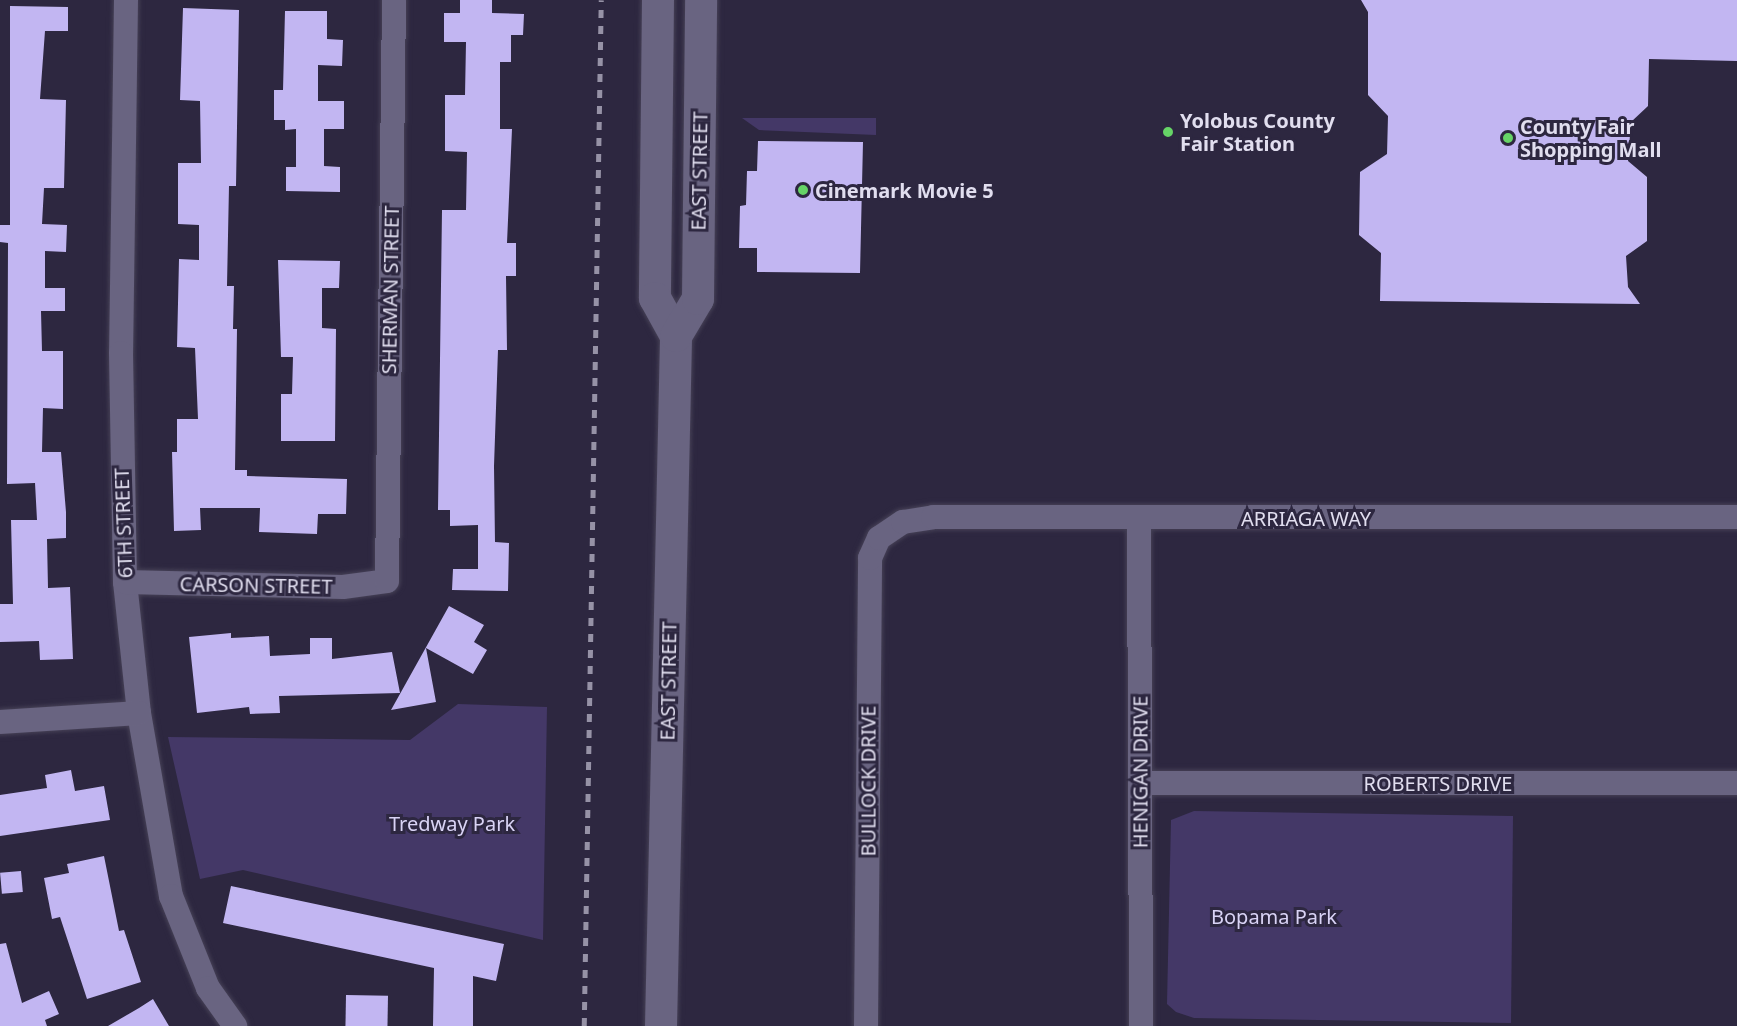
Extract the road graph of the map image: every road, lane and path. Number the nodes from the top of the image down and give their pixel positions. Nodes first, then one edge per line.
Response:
1 (126, 0) edge
2 (394, 0) edge
3 (658, 0) edge
4 (701, 0) edge
5 (676, 336) junction
6 (1737, 517) edge
7 (1138, 519) junction
8 (879, 538) joint
9 (387, 581) joint
10 (125, 582) junction
11 (139, 712) junction
12 (0, 722) edge
13 (1140, 783) junction
14 (1737, 783) edge
15 (235, 1026) edge
16 (661, 1026) edge
17 (866, 1026) edge
18 (1141, 1026) edge

1 - 10 street, 6TH STREET
2 - 9 street, SHERMAN STREET
3 - 5 street
4 - 5 street, EAST STREET
5 - 16 street, EAST STREET
6 - 7 street, ARRIAGA WAY
7 - 8 street, ARRIAGA WAY
7 - 13 street, HENIGAN DRIVE
8 - 17 street, BULLOCK DRIVE
9 - 10 street, CARSON STREET
10 - 11 street, 6TH STREET
11 - 12 street
11 - 15 street, 6TH STREET
13 - 14 street, ROBERTS DRIVE
13 - 18 street, HENIGAN DRIVE

